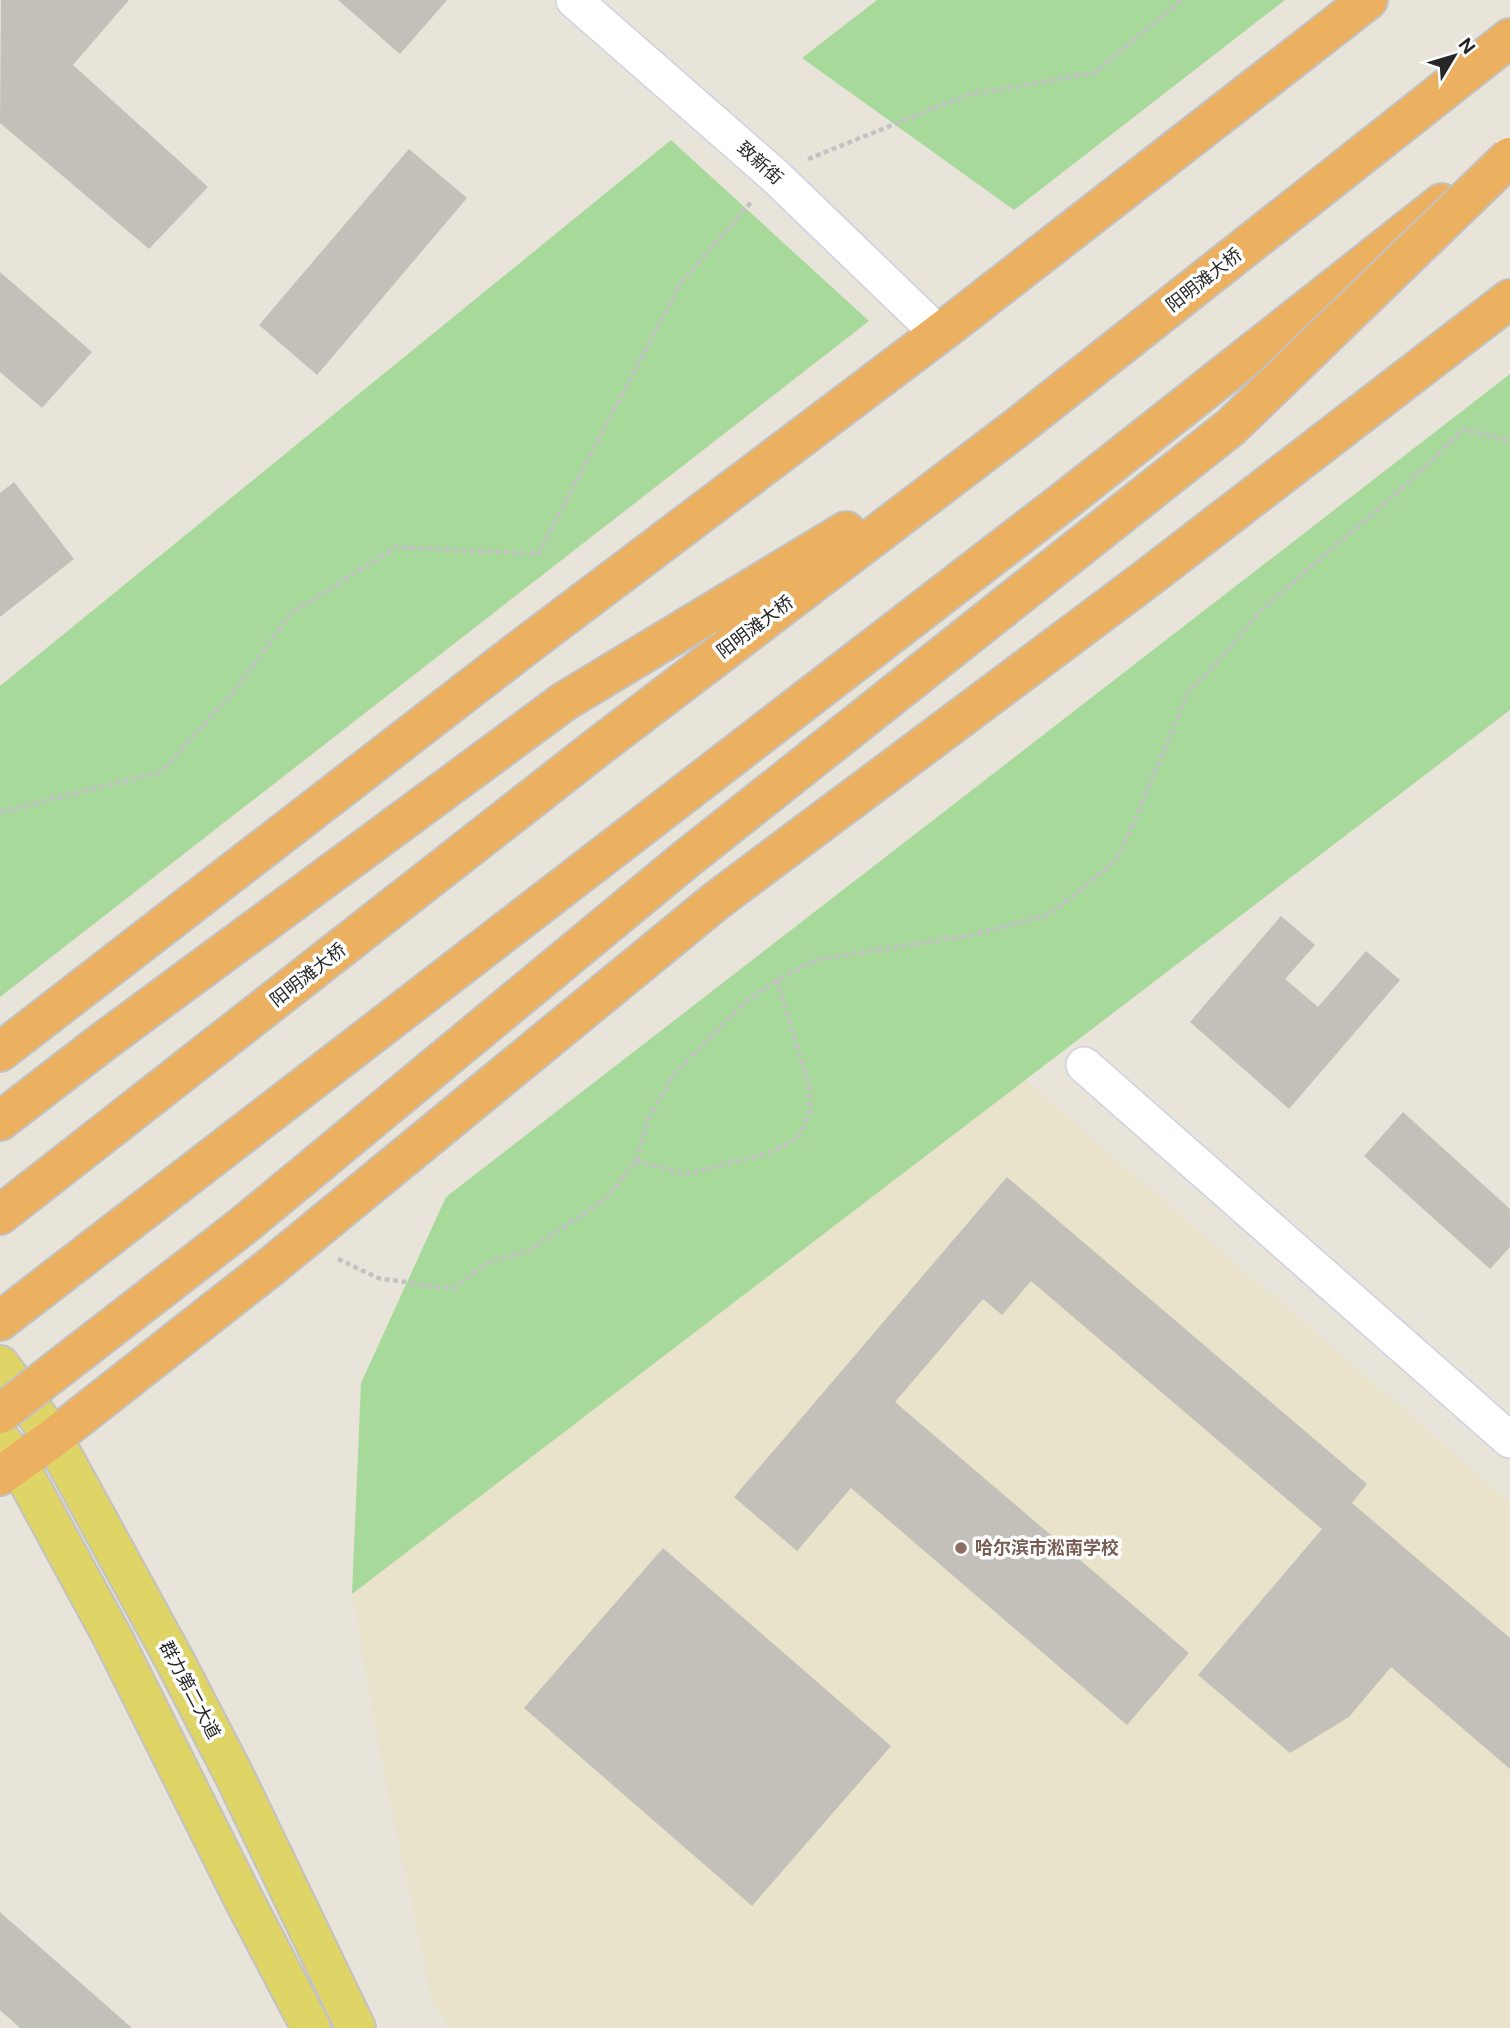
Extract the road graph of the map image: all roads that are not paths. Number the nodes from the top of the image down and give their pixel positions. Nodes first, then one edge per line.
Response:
1 (574, 0) edge
2 (602, 0) edge
3 (1368, 0) edge
4 (1510, 38) edge
5 (1510, 150) edge
6 (1510, 158) edge
7 (783, 170) junction
8 (1510, 299) edge
9 (946, 328) junction
10 (1019, 426) junction
11 (0, 1052) edge
12 (1084, 1065) dead end
13 (0, 1121) edge
14 (0, 1215) edge
15 (0, 1321) edge
16 (0, 1365) edge
17 (0, 1414) edge
18 (53, 1438) junction
19 (1510, 1440) edge
20 (6, 1460) edge
21 (311, 2028) edge
22 (356, 2028) edge

1 - 7 street, 致新街
2 - 7 street, 致新街
3 - 9 highway
4 - 10 highway, 阳明滩大桥
5 - 15 highway
6 - 17 highway, bridge
7 - 9 street, 致新街
8 - 18 highway
9 - 11 highway
10 - 13 highway
10 - 14 highway, 阳明滩大桥
12 - 19 street
16 - 18 main road, 群力第二大道
18 - 20 highway
18 - 22 main road, 群力第二大道
20 - 21 main road

